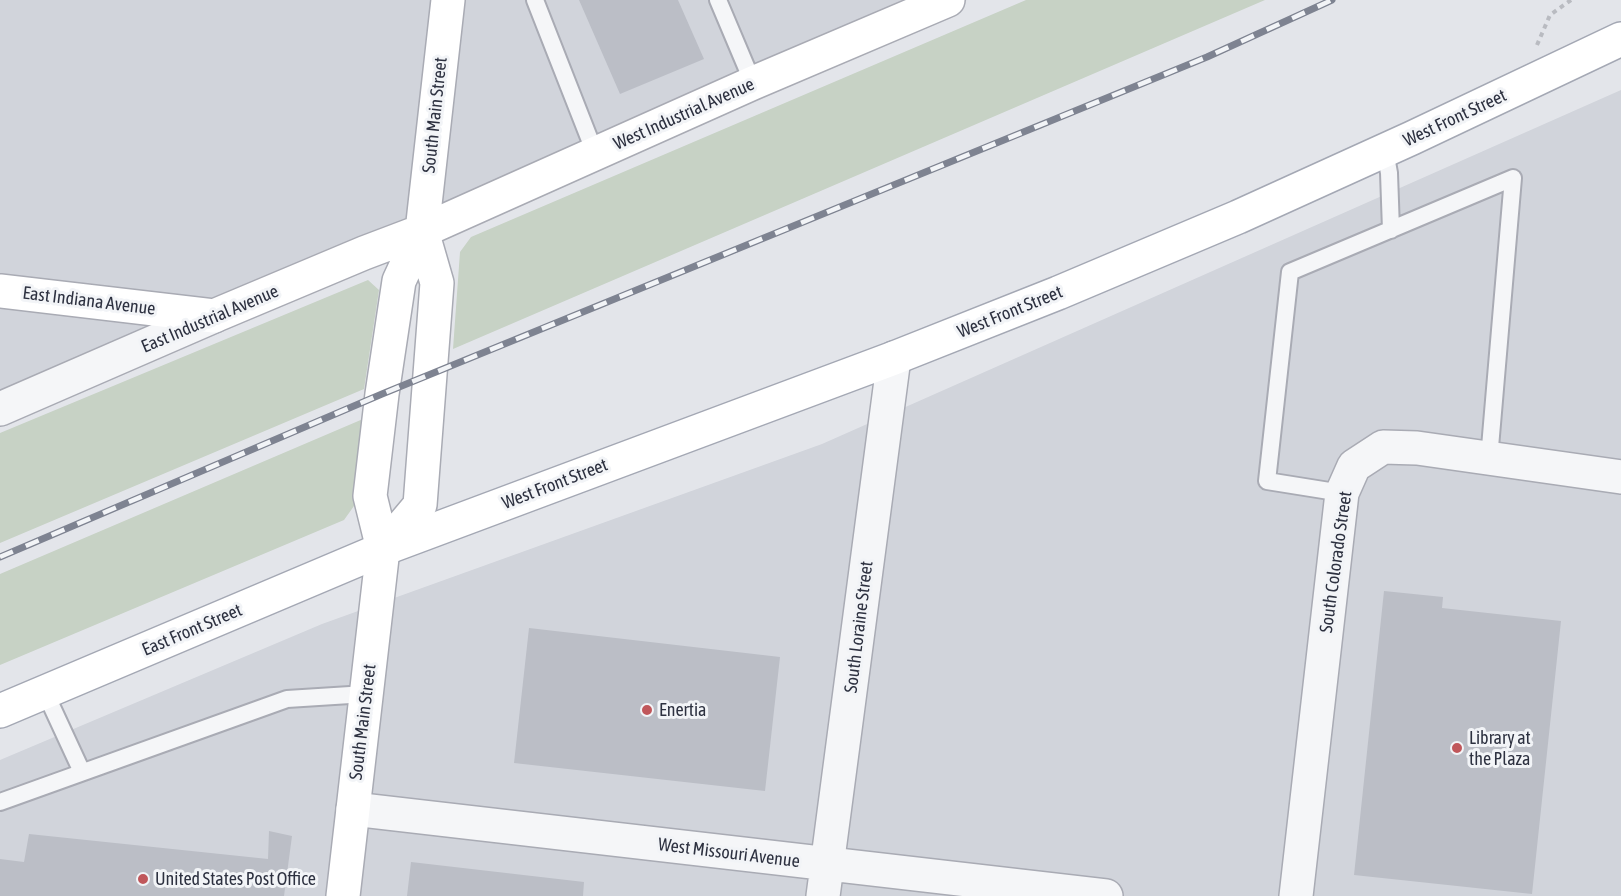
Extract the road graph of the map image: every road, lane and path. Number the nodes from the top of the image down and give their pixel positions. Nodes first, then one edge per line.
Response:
1 (448, 0) edge
2 (535, 0) edge
3 (717, 0) edge
4 (948, 0) edge
5 (1571, 0) edge
6 (1621, 39) edge
7 (1536, 46) dead end
8 (753, 83) junction
9 (1385, 151) junction
10 (595, 153) junction
11 (1391, 230) junction
12 (422, 231) junction
13 (0, 291) edge
14 (214, 316) junction
15 (894, 358) junction
16 (0, 409) edge
17 (1489, 459) junction
18 (1621, 477) edge
19 (1342, 493) junction
20 (383, 549) junction
21 (45, 692) junction
22 (366, 694) junction
23 (0, 711) edge
24 (82, 772) junction
25 (0, 802) edge
26 (353, 809) junction
27 (825, 880) edge
28 (1065, 894) edge
29 (343, 896) edge
30 (1106, 896) edge
31 (1296, 896) edge

1 - 12 street, South Main Street
2 - 10 lane
3 - 8 lane
4 - 8 street, West Industrial Avenue
5 - 7 path
6 - 9 street, West Front Street
8 - 10 street, West Industrial Avenue
9 - 11 lane
9 - 15 street, West Front Street
10 - 12 street, West Industrial Avenue
11 - 17 lane
11 - 19 lane
12 - 14 street, East Industrial Avenue
12 - 20 street, South Main Street
12 - 20 street, South Main Street
13 - 14 street, East Indiana Avenue
14 - 16 street, East Industrial Avenue
15 - 20 street, West Front Street
15 - 27 street, South Loraine Street
17 - 18 street, South Colorado Street
17 - 19 street, South Colorado Street
19 - 31 street, South Colorado Street
20 - 21 street, East Front Street
20 - 22 street, South Main Street
21 - 23 street, East Front Street
21 - 24 lane
22 - 24 lane
22 - 26 street, South Main Street
24 - 25 lane
26 - 27 street, West Missouri Avenue
26 - 29 street, South Main Street
27 - 28 street, West Missouri Avenue
28 - 30 street, West Missouri Avenue

